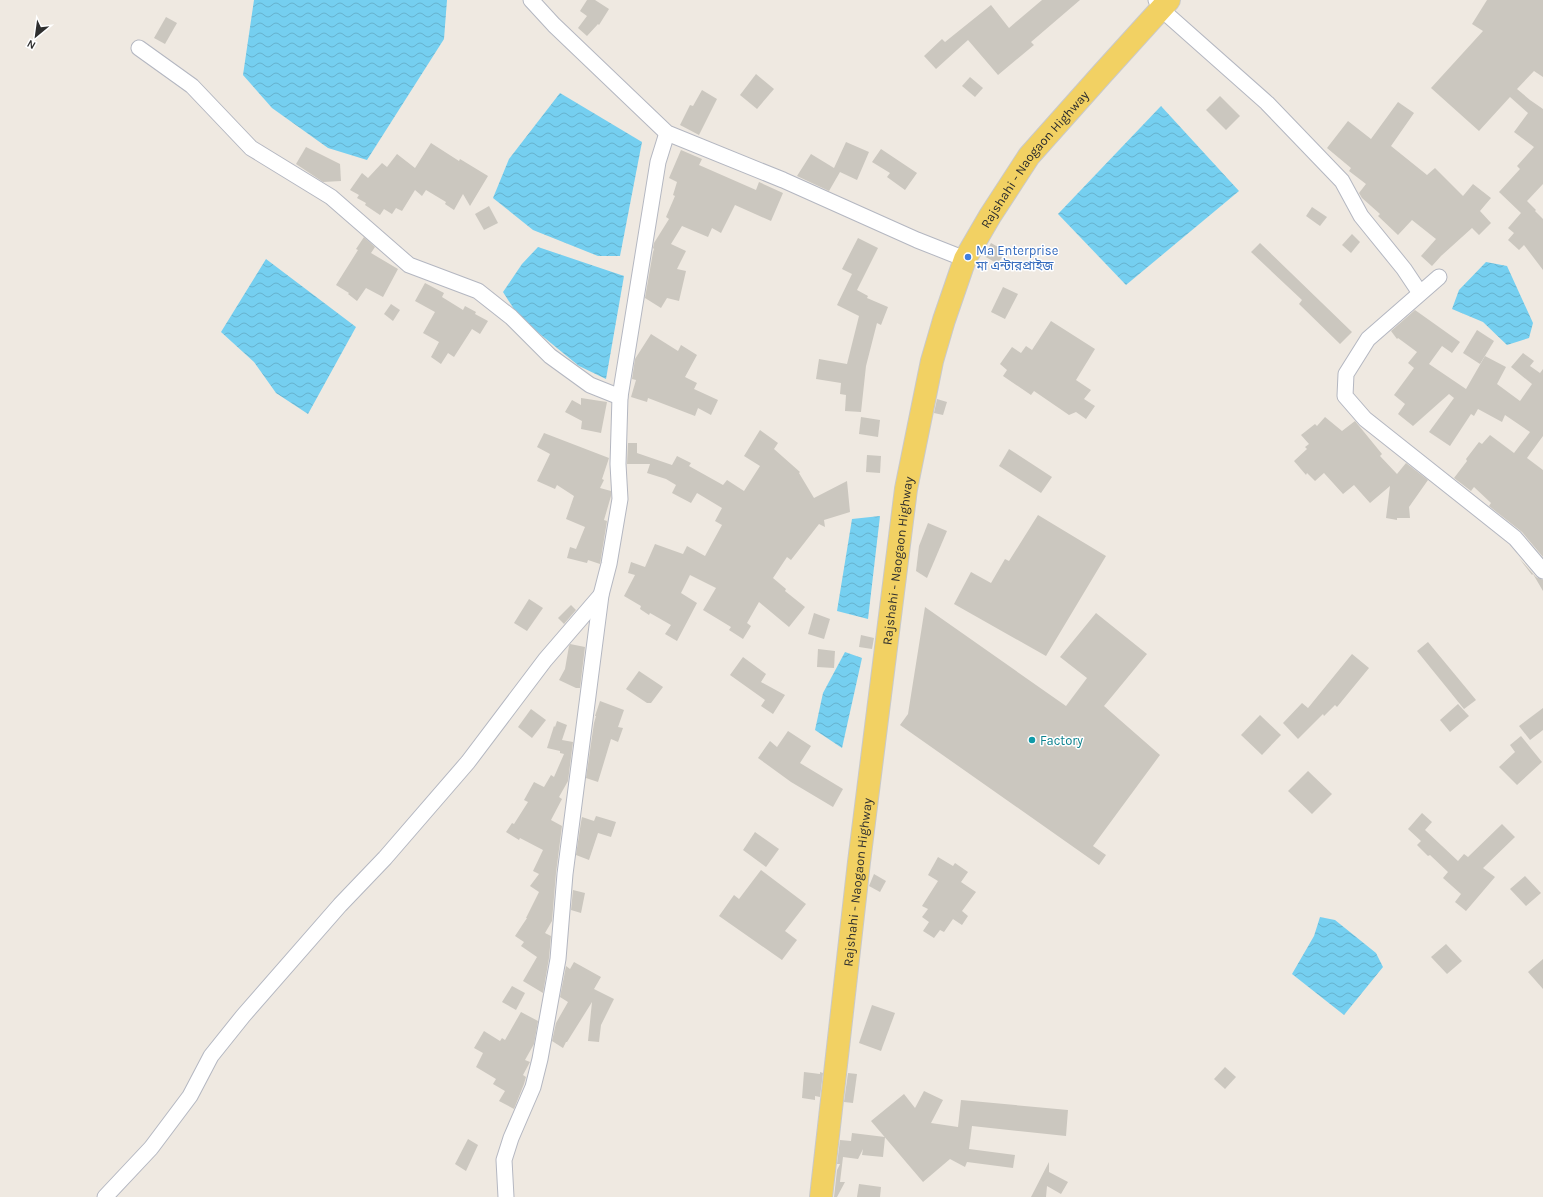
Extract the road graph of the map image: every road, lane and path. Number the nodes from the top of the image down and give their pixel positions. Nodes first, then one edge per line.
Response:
1 (531, 0) edge
2 (1162, 3) edge
3 (139, 48) dead end
4 (667, 133) junction
5 (965, 259) junction
6 (1439, 277) dead end
7 (1420, 293) junction
8 (620, 398) junction
9 (1543, 571) edge
10 (601, 595) junction
11 (105, 1197) edge
12 (506, 1197) edge
13 (821, 1197) edge

1 - 4 street
2 - 5 main road, Rajshahi - Naogaon Highway
2 - 7 street
3 - 8 street
4 - 5 street
4 - 8 street
5 - 13 main road, Rajshahi - Naogaon Highway
6 - 7 street
7 - 9 street
8 - 10 street
10 - 11 street
10 - 12 street

